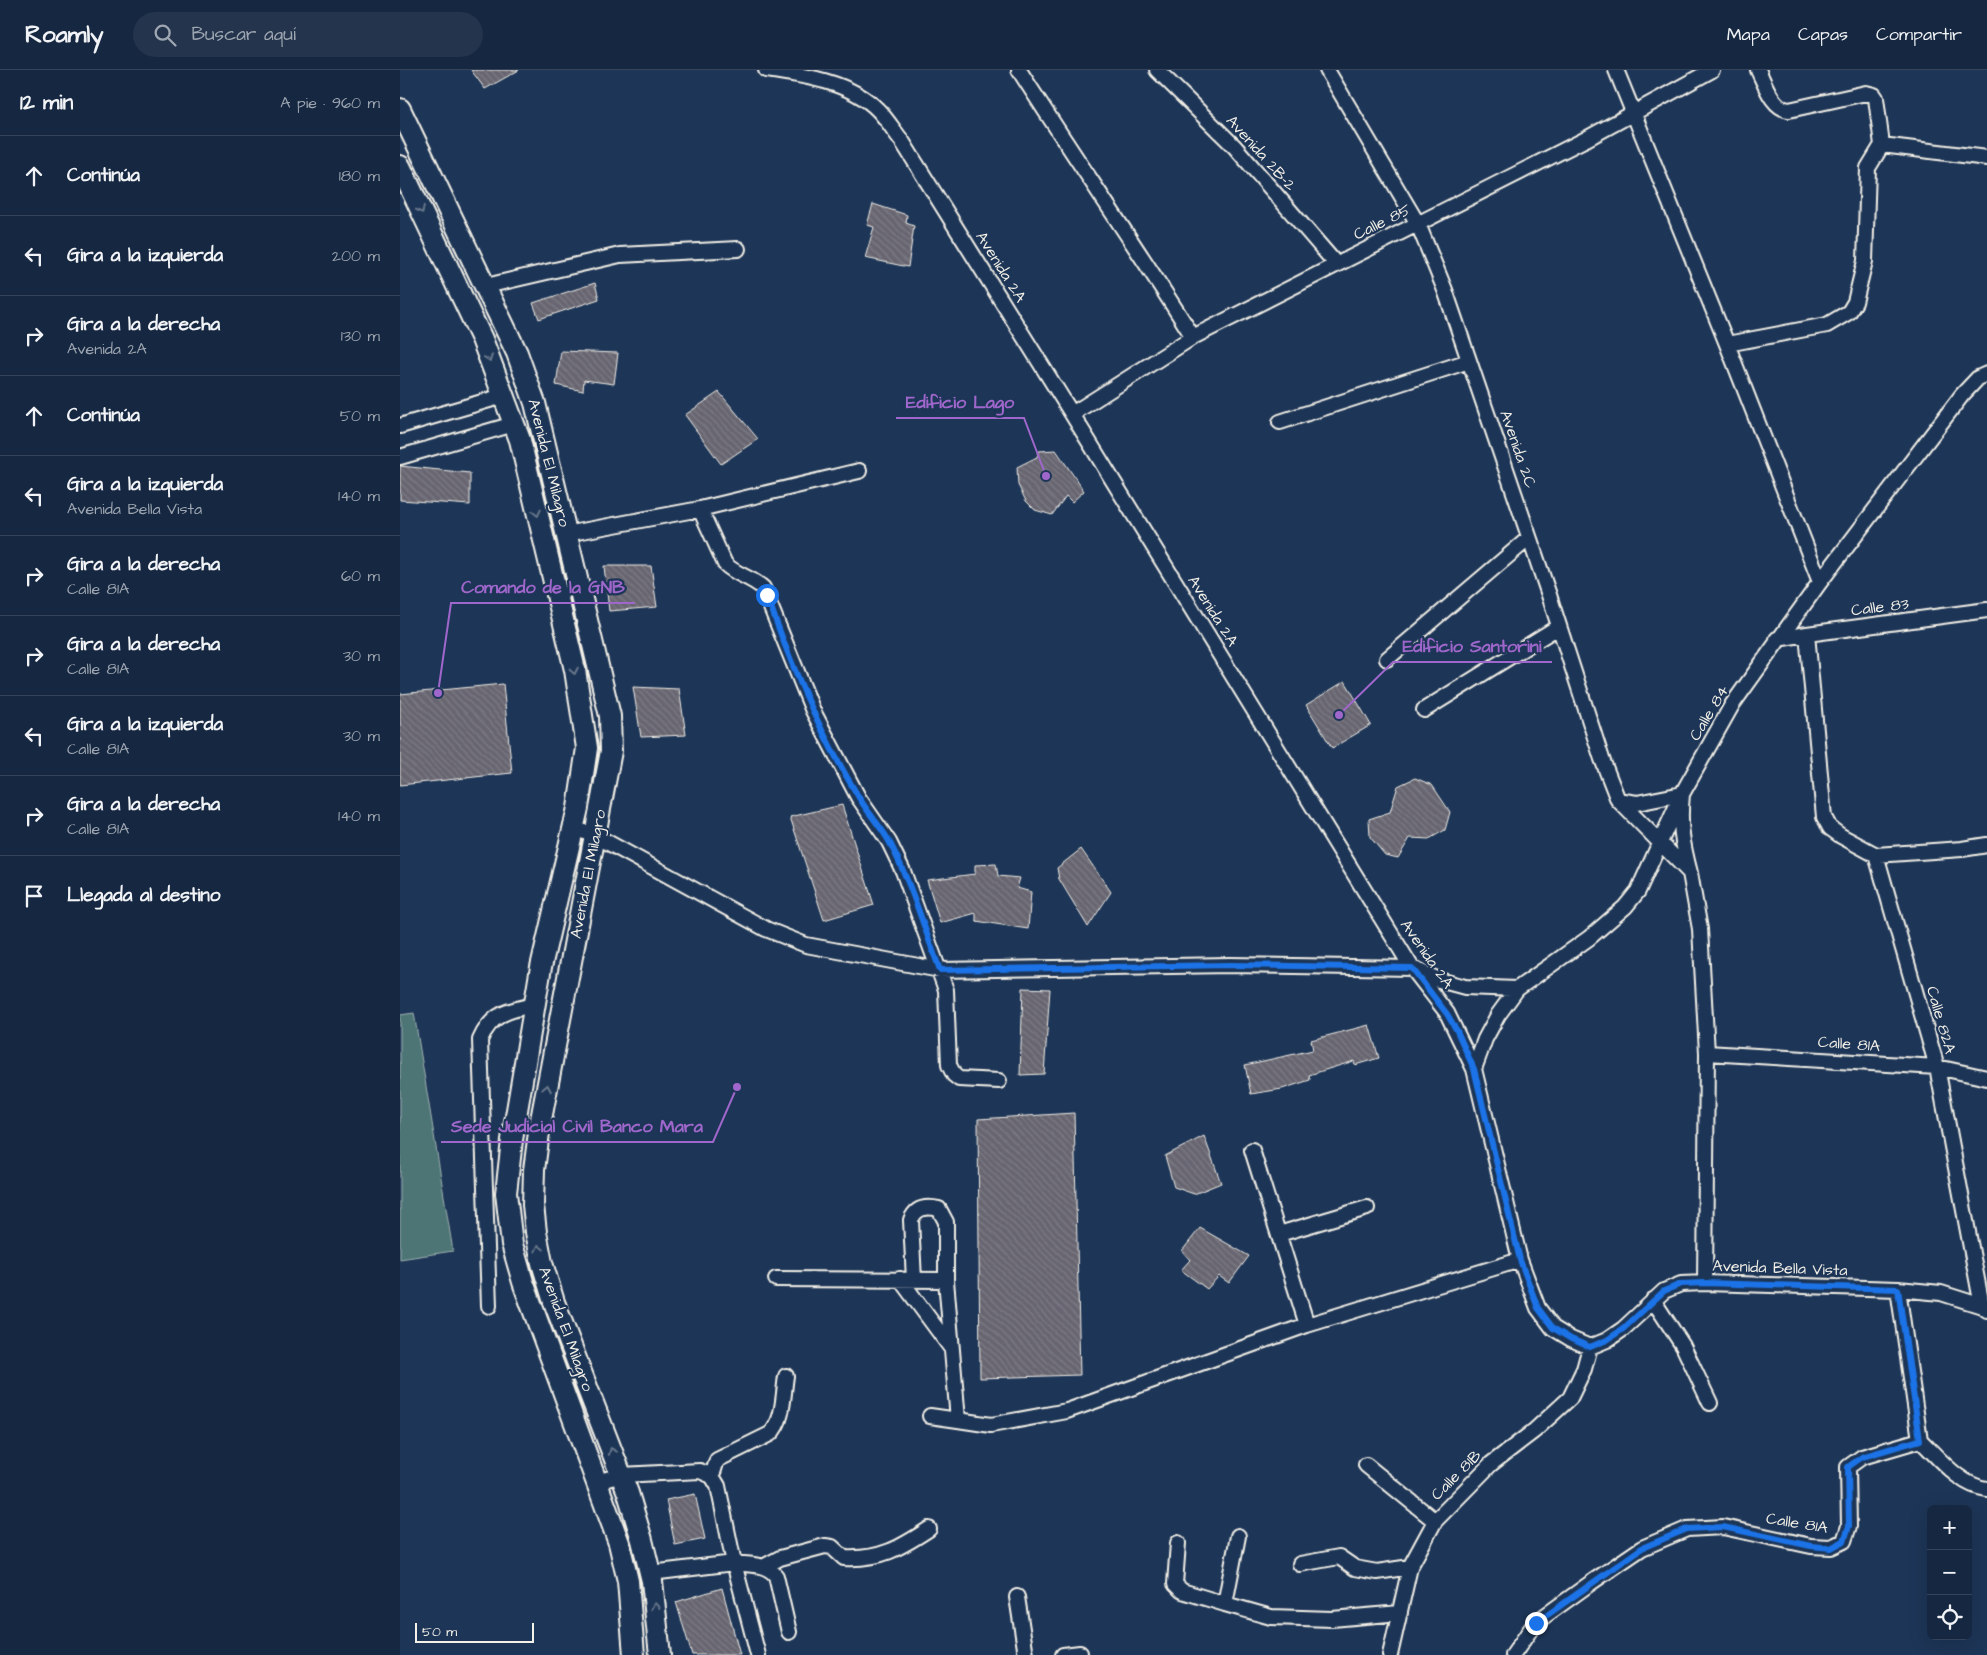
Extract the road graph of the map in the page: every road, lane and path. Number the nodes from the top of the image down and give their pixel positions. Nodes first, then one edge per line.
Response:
1 (766, 70) edge
2 (1019, 70) edge
3 (1156, 70) edge
4 (1326, 70) edge
5 (1616, 70) edge
6 (1712, 70) edge
7 (1758, 70) edge
8 (400, 109) edge
9 (1633, 114) junction
10 (1882, 145) junction
11 (1987, 158) edge
12 (400, 166) edge
13 (1418, 224) junction
14 (738, 249) dead end
15 (1336, 264) junction
16 (486, 286) junction
17 (1193, 337) junction
18 (1727, 344) junction
19 (1469, 361) junction
20 (1987, 374) edge
21 (504, 396) junction
22 (1072, 414) junction
23 (1280, 422) dead end
24 (514, 424) junction
25 (400, 426) edge
26 (400, 457) edge
27 (859, 471) dead end
28 (700, 509) junction
29 (566, 534) junction
30 (1530, 538) junction
31 (1820, 582) junction
32 (1987, 610) edge
33 (1558, 627) junction
34 (1807, 634) junction
35 (1777, 640) junction
36 (1387, 659) dead end
37 (1424, 710) dead end
38 (1682, 794) junction
39 (1618, 800) junction
40 (573, 828) junction
41 (596, 836) junction
42 (1660, 843) junction
43 (1987, 845) edge
44 (1962, 850) junction
45 (1876, 855) junction
46 (1987, 857) edge
47 (1690, 873) junction
48 (1412, 968) junction
49 (940, 970) junction
50 (1517, 989) junction
51 (534, 1005) junction
52 (1707, 1053) junction
53 (1936, 1067) junction
54 (1474, 1069) junction
55 (1987, 1078) edge
56 (999, 1081) dead end
57 (1252, 1150) dead end
58 (1367, 1208) dead end
59 (1279, 1234) junction
60 (1520, 1260) junction
61 (776, 1279) dead end
62 (907, 1280) junction
63 (946, 1280) junction
64 (1705, 1283) junction
65 (1898, 1289) junction
66 (1653, 1300) junction
67 (489, 1306) dead end
68 (1985, 1308) edge
69 (1307, 1325) junction
70 (1590, 1347) junction
71 (952, 1349) junction
72 (786, 1376) dead end
73 (1710, 1403) dead end
74 (930, 1416) dead end
75 (958, 1420) junction
76 (1920, 1440) junction
77 (1366, 1465) dead end
78 (621, 1475) junction
79 (712, 1476) junction
80 (597, 1482) junction
81 (1987, 1489) edge
82 (1435, 1521) junction
83 (929, 1529) dead end
84 (1238, 1536) dead end
85 (1178, 1543) dead end
86 (734, 1563) junction
87 (1300, 1564) dead end
88 (765, 1566) junction
89 (1410, 1567) junction
90 (651, 1574) junction
91 (1017, 1597) dead end
92 (1225, 1604) junction
93 (1400, 1613) junction
94 (789, 1632) dead end
95 (1080, 1653) dead end
96 (634, 1655) edge
97 (660, 1655) edge
98 (758, 1655) edge
99 (1026, 1655) edge
100 (1063, 1655) edge
101 (1390, 1655) edge
102 (1512, 1655) edge

1 - 22 street, Avenida 2A
2 - 17 street
3 - 15 street, Avenida 2B-2
4 - 13 street, Avenida 2C
5 - 9 street
6 - 9 street, Calle 85
7 - 10 street
8 - 16 main road, Avenida El Milagro
9 - 13 street, Calle 85
9 - 18 street
10 - 11 street
10 - 18 street
12 -> 21 main road, Avenida El Milagro
13 - 15 street, Calle 85
13 - 19 street, Avenida 2C
14 - 16 street
15 - 17 street, Calle 85
16 - 29 main road, Avenida El Milagro
17 - 22 street, Calle 85
18 - 31 street
19 - 23 street
19 - 30 street, Avenida 2C
20 - 31 street, Calle 84
21 - 24 main road, Avenida El Milagro
21 - 25 street
22 - 48 street, Avenida 2A
24 - 26 street
24 -> 40 main road, Avenida El Milagro
27 - 28 street
28 - 29 street
28 - 49 street
29 - 41 main road, Avenida El Milagro
30 - 33 street, Avenida 2C
30 - 36 street
31 - 35 street, Calle 84
32 - 34 street, Calle 83
33 - 37 street
33 - 39 street, Avenida 2C
34 - 35 street, Calle 83
34 - 45 street
35 - 38 street, Calle 84
38 - 39 street
38 - 42 street, Calle 84
38 - 47 street
39 - 42 street, Avenida 2C
40 - 41 street
40 - 51 main road, Avenida El Milagro
41 - 49 street
78 -> 41 main road, Avenida El Milagro
42 - 47 street, Avenida 2C
42 - 50 street, Calle 84
43 - 44 street
44 - 45 street
44 - 46 street
45 - 53 street, Calle 82A
47 - 52 street
48 - 49 street
48 - 50 street
48 - 54 street, Avenida 2A
49 - 56 street
50 - 54 street, Calle 84
51 - 67 street
51 - 80 main road, Avenida El Milagro
52 - 53 street, Calle 81A
52 - 64 street
53 - 55 street, Calle 81A
53 - 68 street, Calle 82A
54 - 60 street, Avenida 2A
57 - 59 street
58 - 59 street
59 - 69 street
60 - 69 street
60 - 70 street, Avenida 2A
61 - 62 street
62 - 63 street
62 - 63 street
62 - 71 street
63 - 71 street
64 - 65 street, Avenida Bella Vista
64 - 66 street, Avenida Bella Vista
65 - 68 street, Avenida Bella Vista
65 - 76 street
66 - 70 street, Avenida Bella Vista
66 - 73 street
69 - 75 street
70 - 82 street, Calle 81B
71 - 75 street
72 - 79 street
74 - 75 street
76 - 81 street
76 - 102 street, Calle 81A
77 - 82 street
78 - 79 street
78 - 80 street
78 - 90 main road, Avenida El Milagro
79 - 86 street
80 - 96 main road, Avenida El Milagro
82 - 89 street, Calle 81B
83 - 88 street
84 - 92 street
85 - 92 street
86 - 88 street
86 - 90 street
86 - 98 street
87 - 89 street
88 - 94 street
89 - 93 street, Calle 81B
97 -> 90 main road, Avenida El Milagro
91 - 99 street
92 - 93 street
93 - 101 street, Calle 81B
95 - 100 street

